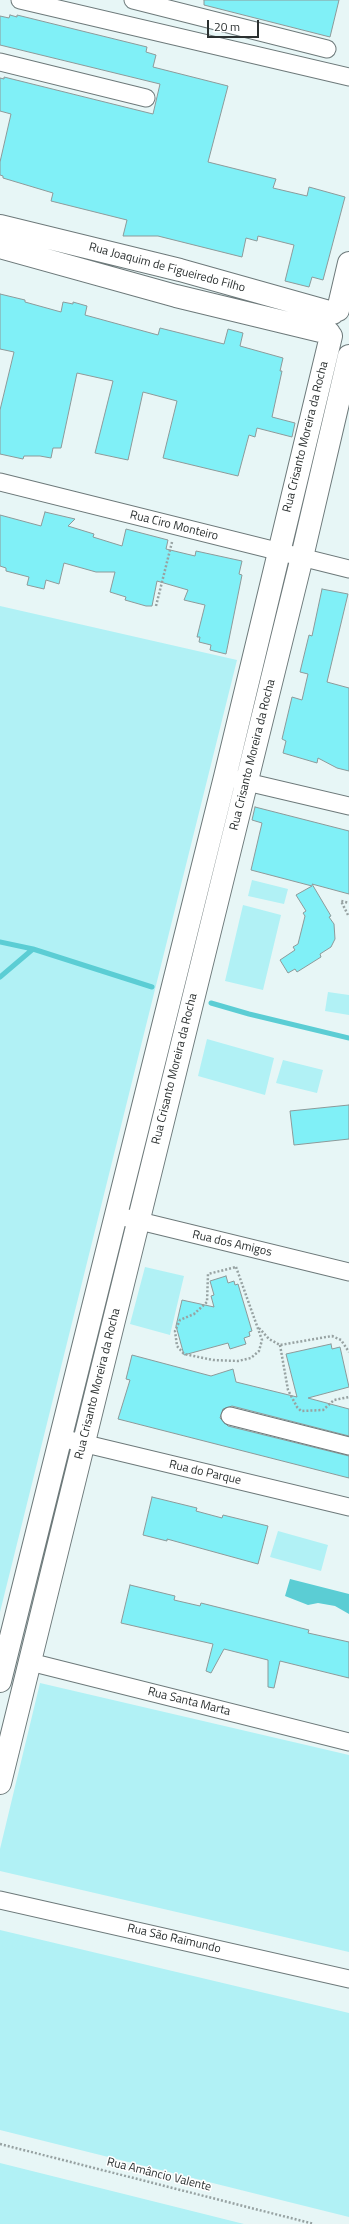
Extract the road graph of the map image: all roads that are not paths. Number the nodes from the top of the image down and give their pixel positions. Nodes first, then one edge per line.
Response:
1 (20, 0) edge
2 (133, 0) edge
3 (327, 48) dead end
4 (0, 62) edge
5 (349, 77) edge
6 (146, 98) dead end
7 (0, 226) edge
8 (0, 248) edge
9 (349, 263) edge
10 (338, 324) edge
11 (349, 356) edge
12 (0, 482) edge
13 (278, 551) junction
14 (302, 557) junction
15 (349, 569) edge
16 (225, 777) junction
17 (246, 782) junction
18 (349, 806) edge
19 (115, 1215) junction
20 (137, 1221) junction
21 (349, 1272) edge
22 (230, 1416) dead end
23 (61, 1438) junction
24 (83, 1444) junction
25 (349, 1446) edge
26 (349, 1507) edge
27 (6, 1656) junction
28 (30, 1662) junction
29 (0, 1681) edge
30 (349, 1742) edge
31 (0, 1783) edge
32 (0, 1900) edge
33 (349, 1979) edge

1 - 5 street
2 - 3 street
4 - 6 street
7 - 10 main road, Rua Joaquim de Figueiredo Filho
8 - 10 main road, Rua Joaquim de Figueiredo Filho
9 - 10 main road, Rua Crisanto Moreira da Rocha
10 - 13 main road, Rua Crisanto Moreira da Rocha
11 - 14 main road, Rua Crisanto Moreira da Rocha
12 - 13 street, Rua Ciro Monteiro
13 - 14 street, Rua Ciro Monteiro
13 - 16 main road, Rua Crisanto Moreira da Rocha
14 - 15 street, Rua Ciro Monteiro
14 - 17 main road, Rua Crisanto Moreira da Rocha
16 - 17 street
16 - 19 main road, Rua Crisanto Moreira da Rocha
17 - 18 street
17 - 20 main road, Rua Crisanto Moreira da Rocha
19 - 20 street, Rua dos Amigos
19 - 23 main road, Rua Crisanto Moreira da Rocha
20 - 21 street, Rua dos Amigos
20 - 24 main road, Rua Crisanto Moreira da Rocha
22 - 25 street
23 - 24 street, Rua do Parque
23 - 27 main road, Rua Crisanto Moreira da Rocha
24 - 26 street, Rua do Parque
24 - 28 main road, Rua Crisanto Moreira da Rocha
27 - 28 main road
27 - 29 main road, Rua Crisanto Moreira da Rocha
28 - 30 street, Rua Santa Marta
28 - 31 main road, Rua Crisanto Moreira da Rocha
32 - 33 street, Rua São Raimundo

